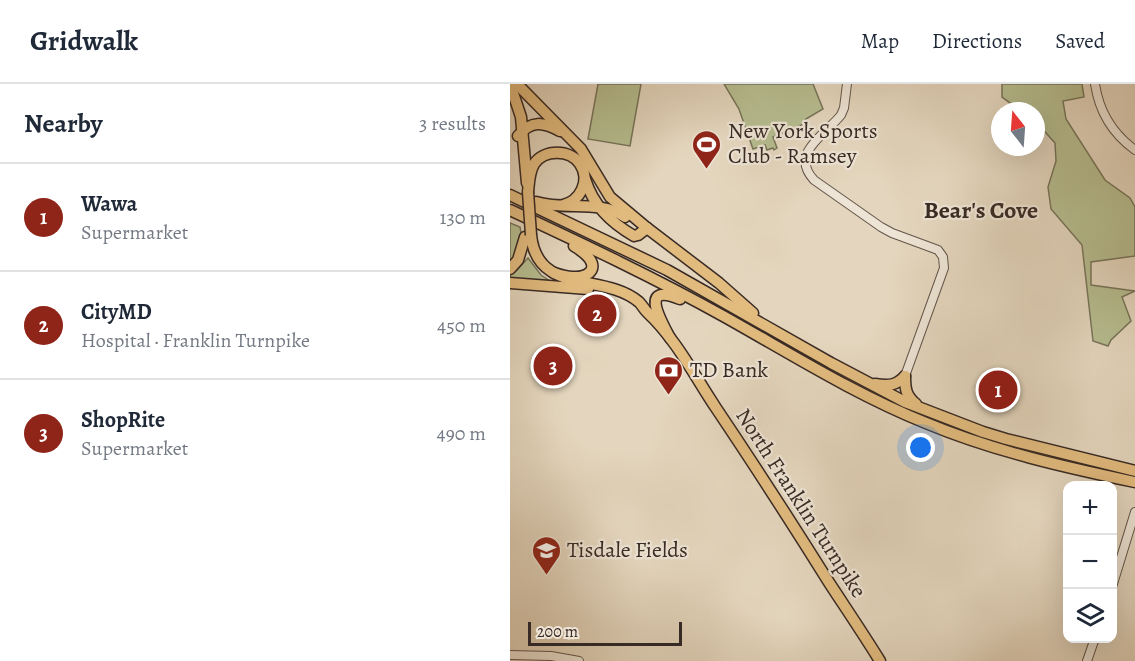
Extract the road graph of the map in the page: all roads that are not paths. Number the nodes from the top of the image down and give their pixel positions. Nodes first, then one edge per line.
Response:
1 (510, 84) edge
2 (517, 84) edge
3 (847, 84) edge
4 (1095, 84) edge
5 (510, 98) edge
6 (520, 133) junction
7 (573, 139) junction
8 (1135, 150) edge
9 (584, 175) junction
10 (525, 192) junction
11 (510, 193) edge
12 (559, 206) junction
13 (599, 207) junction
14 (510, 210) edge
15 (510, 220) edge
16 (538, 224) junction
17 (647, 228) junction
18 (554, 231) junction
19 (527, 235) junction
20 (510, 269) edge
21 (554, 273) junction
22 (510, 283) edge
23 (588, 289) junction
24 (645, 310) junction
25 (725, 317) junction
26 (774, 330) junction
27 (670, 338) junction
28 (905, 376) junction
29 (868, 383) junction
30 (921, 408) junction
31 (1135, 462) edge
32 (1120, 467) junction
33 (1135, 471) edge
34 (1135, 482) edge
35 (1135, 512) edge
36 (1117, 573) edge
37 (1094, 643) edge
38 (510, 655) edge
39 (579, 661) edge
40 (880, 661) edge
41 (1087, 661) edge

1 - 6 main road
2 - 7 main road
3 - 28 street
4 - 8 street
5 - 6 main road
6 - 7 main road
6 - 10 main road
7 - 17 main road
9 - 10 main road
9 - 12 main road
9 - 13 main road
10 - 19 main road, bridge
11 - 12 main road
11 - 26 main road
12 - 13 main road
13 - 17 main road
14 - 16 main road
15 - 16 main road
16 - 18 main road
17 - 26 main road
18 - 21 main road
18 - 25 main road
19 - 20 main road
19 - 21 main road
19 - 23 main road
21 - 24 main road
22 - 23 main road
23 - 24 main road
24 - 27 main road
25 - 27 main road
25 - 34 main road
26 - 29 main road
27 - 40 main road, North Franklin Turnpike
28 - 29 main road
28 - 30 main road
29 - 30 main road
30 - 32 main road
31 - 32 street
32 - 33 main road
35 - 36 street
37 - 41 street
38 - 39 street

